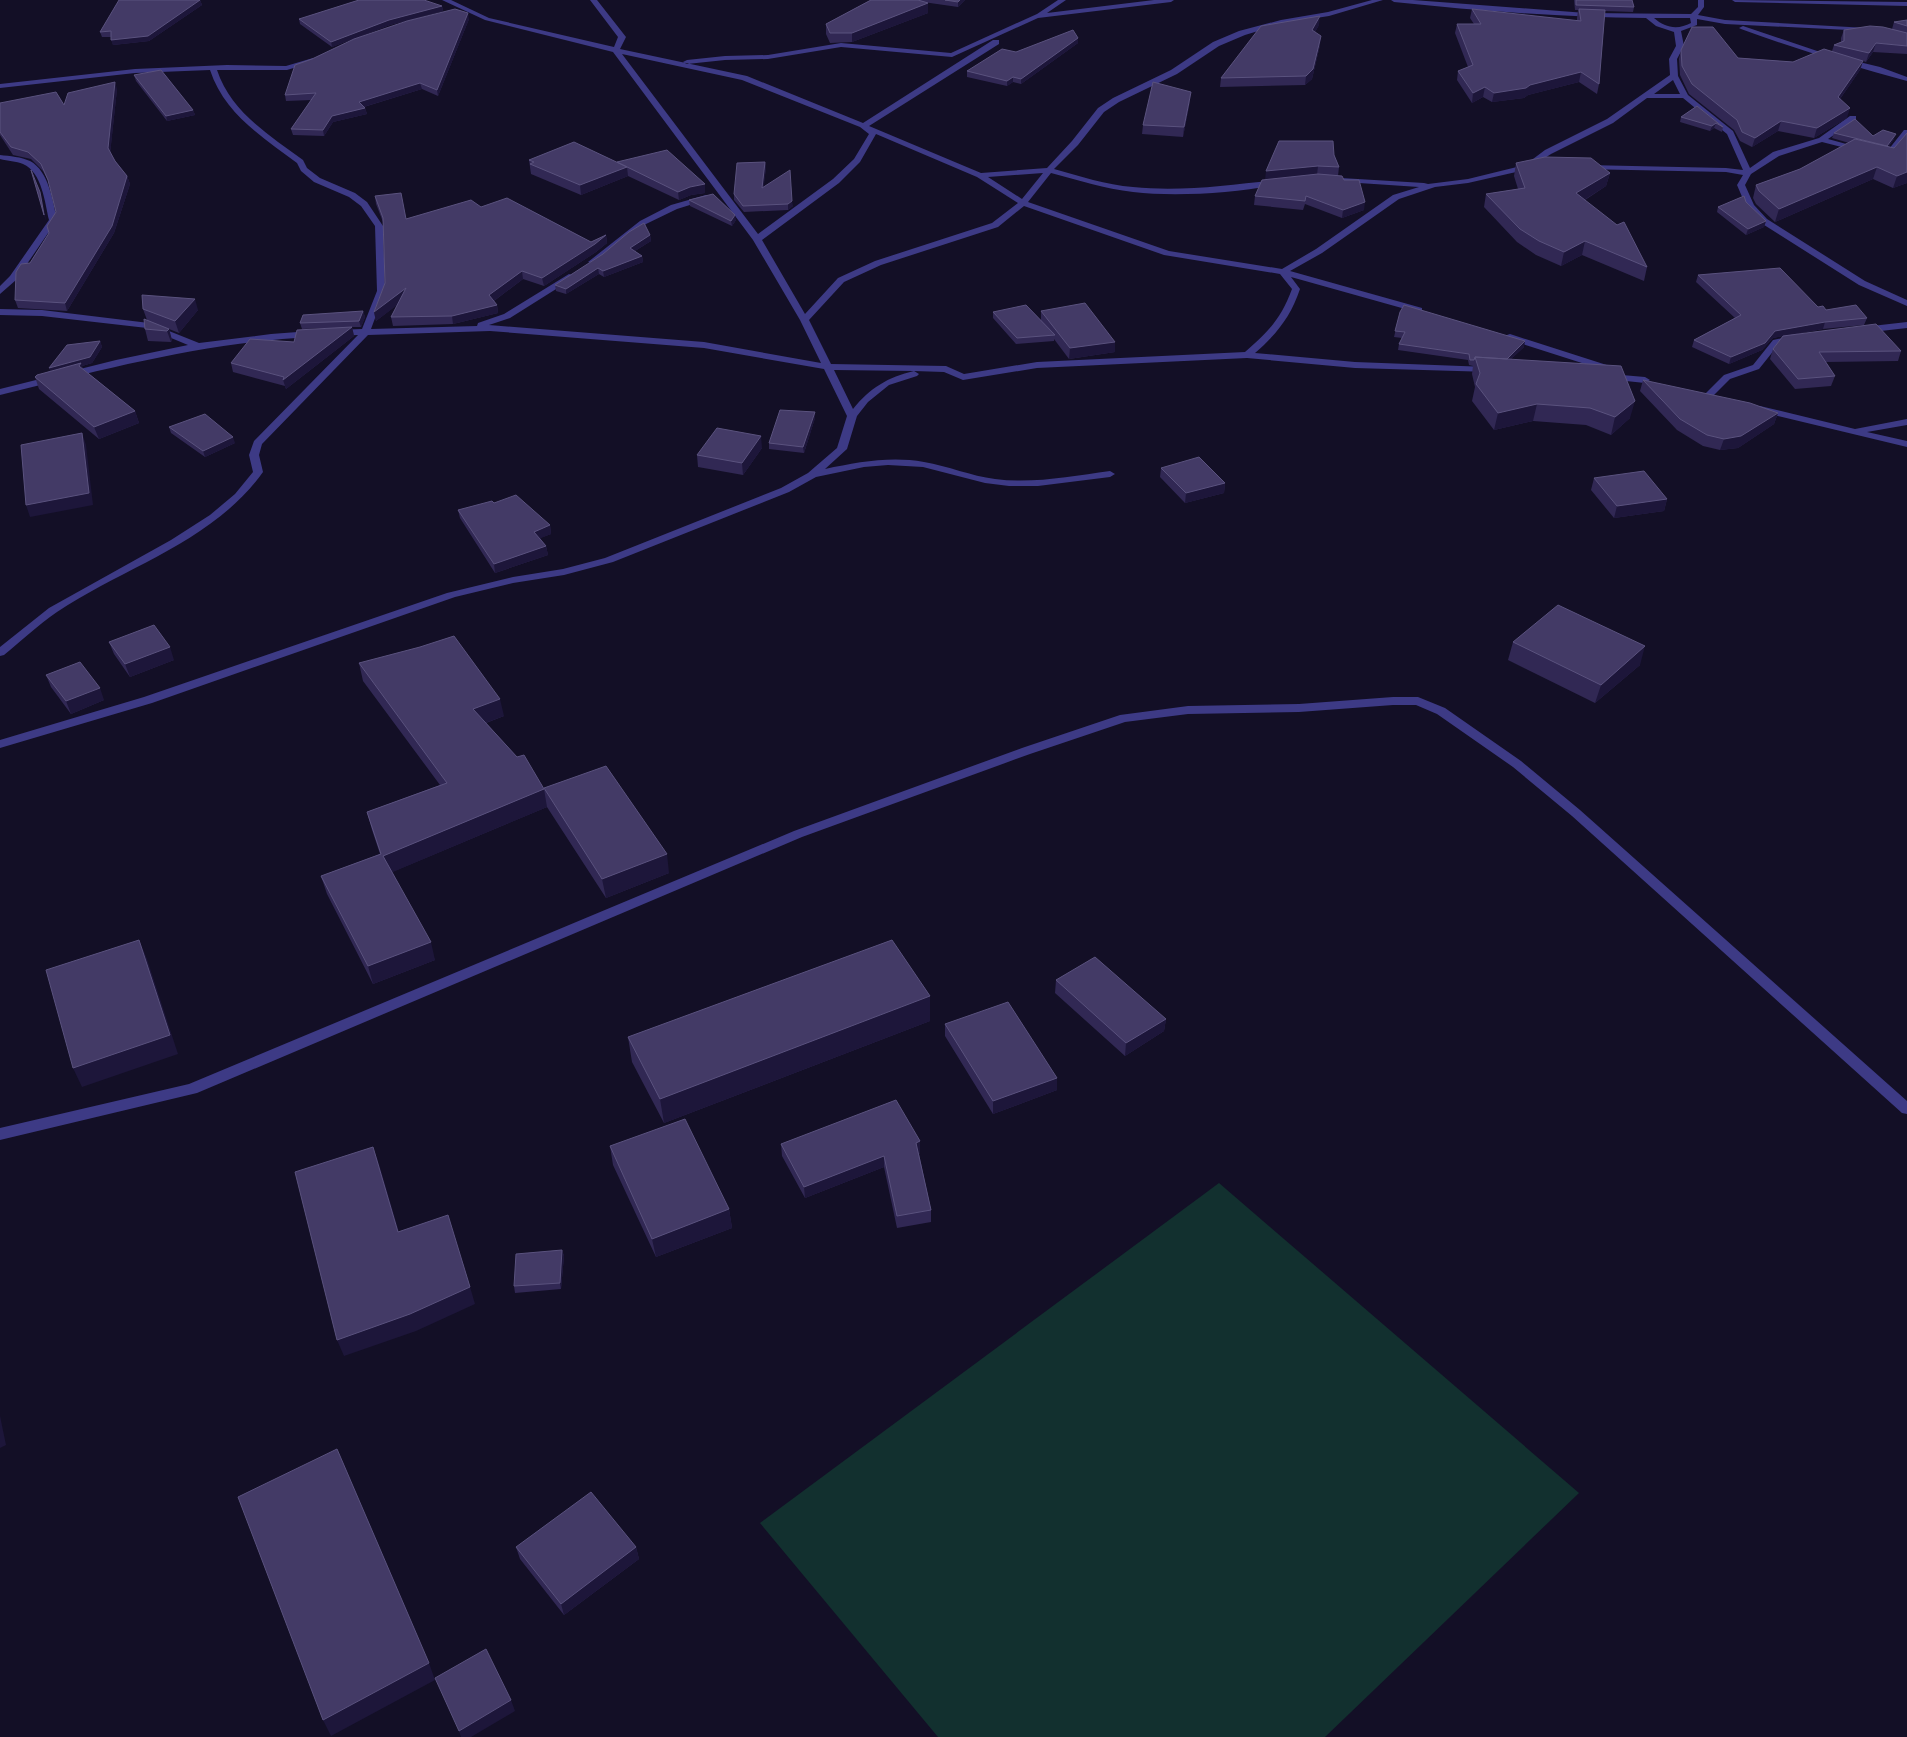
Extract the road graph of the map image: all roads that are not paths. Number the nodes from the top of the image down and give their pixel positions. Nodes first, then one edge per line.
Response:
1 (445, 0) edge
2 (593, 0) edge
3 (1063, 0) edge
4 (1171, 0) edge
5 (1380, 0) edge
6 (1394, 0) edge
7 (1701, 0) edge
8 (1735, 0) edge
9 (1907, 4) edge
10 (453, 11) edge
11 (476, 14) junction
12 (1036, 16) junction
13 (1648, 16) junction
14 (1693, 16) junction
15 (1725, 22) junction
16 (1872, 30) edge
17 (1677, 31) junction
18 (616, 51) junction
19 (320, 56) edge
20 (675, 64) junction
21 (213, 68) junction
22 (1674, 76) junction
23 (1907, 79) edge
24 (0, 86) edge
25 (1644, 96) junction
26 (1686, 96) junction
27 (1853, 118) edge
28 (863, 126) junction
29 (1907, 132) edge
30 (1822, 140) junction
31 (1863, 152) edge
32 (1877, 155) edge
33 (0, 157) edge
34 (1528, 166) junction
35 (1547, 166) edge
36 (1576, 167) edge
37 (1050, 170) junction
38 (1748, 173) junction
39 (980, 175) junction
40 (1336, 180) edge
41 (1289, 181) edge
42 (1434, 185) junction
43 (727, 200) junction
44 (1023, 203) junction
45 (757, 238) junction
46 (1283, 272) junction
47 (0, 291) edge
48 (1907, 303) edge
49 (0, 312) edge
50 (1432, 314) edge
51 (804, 320) junction
52 (1907, 325) edge
53 (474, 327) junction
54 (1851, 331) edge
55 (365, 333) junction
56 (1497, 333) edge
57 (1805, 337) edge
58 (196, 345) junction
59 (1247, 355) junction
60 (826, 367) junction
61 (946, 369) junction
62 (1500, 371) edge
63 (1597, 376) edge
64 (1645, 380) junction
65 (1656, 385) edge
66 (0, 392) edge
67 (1707, 398) edge
68 (1754, 408) edge
69 (852, 416) junction
70 (1907, 422) edge
71 (1854, 431) junction
72 (1907, 444) edge
73 (1110, 474) dead end
74 (812, 475) junction
75 (0, 653) edge
76 (0, 744) edge
77 (1907, 1109) edge
78 (0, 1134) edge

1 - 11 street
2 - 18 street
3 - 12 street
4 - 12 street
5 - 37 street
6 - 13 street
7 - 14 street
8 - 9 street
10 - 11 street
11 - 18 street
12 - 20 street
12 - 28 street
13 - 14 street
13 - 17 street
14 - 15 street
14 - 17 street
15 - 16 street
15 - 23 street
17 - 22 street
18 - 20 street
18 - 43 street
19 - 21 street
20 - 28 street
21 - 24 street
21 - 55 street
22 - 25 street
22 - 26 street
25 - 26 street
25 - 34 street
26 - 38 street
27 - 30 street
28 - 39 street
28 - 45 street
29 - 32 street
30 - 31 street
30 - 38 street
33 - 47 street
34 - 35 street
34 - 42 street
36 - 38 street
37 - 39 street
37 - 41 street
37 - 44 street
38 - 48 street
39 - 44 street
40 - 42 street
42 - 46 street
43 - 45 street
43 - 53 street
44 - 46 street
44 - 51 street
45 - 51 street
46 - 50 street
46 - 59 street
49 - 58 street
51 - 60 street
52 - 54 street
53 - 55 street
53 - 60 street
55 - 58 street
55 - 75 street
56 - 64 street
57 - 67 street
58 - 66 street
59 - 61 street
59 - 62 street
60 - 61 street
60 - 69 street
61 - 69 street
63 - 64 street
64 - 65 street
68 - 71 street
69 - 74 street
70 - 71 street
71 - 72 street
73 - 74 street
74 - 76 street
77 - 78 street

